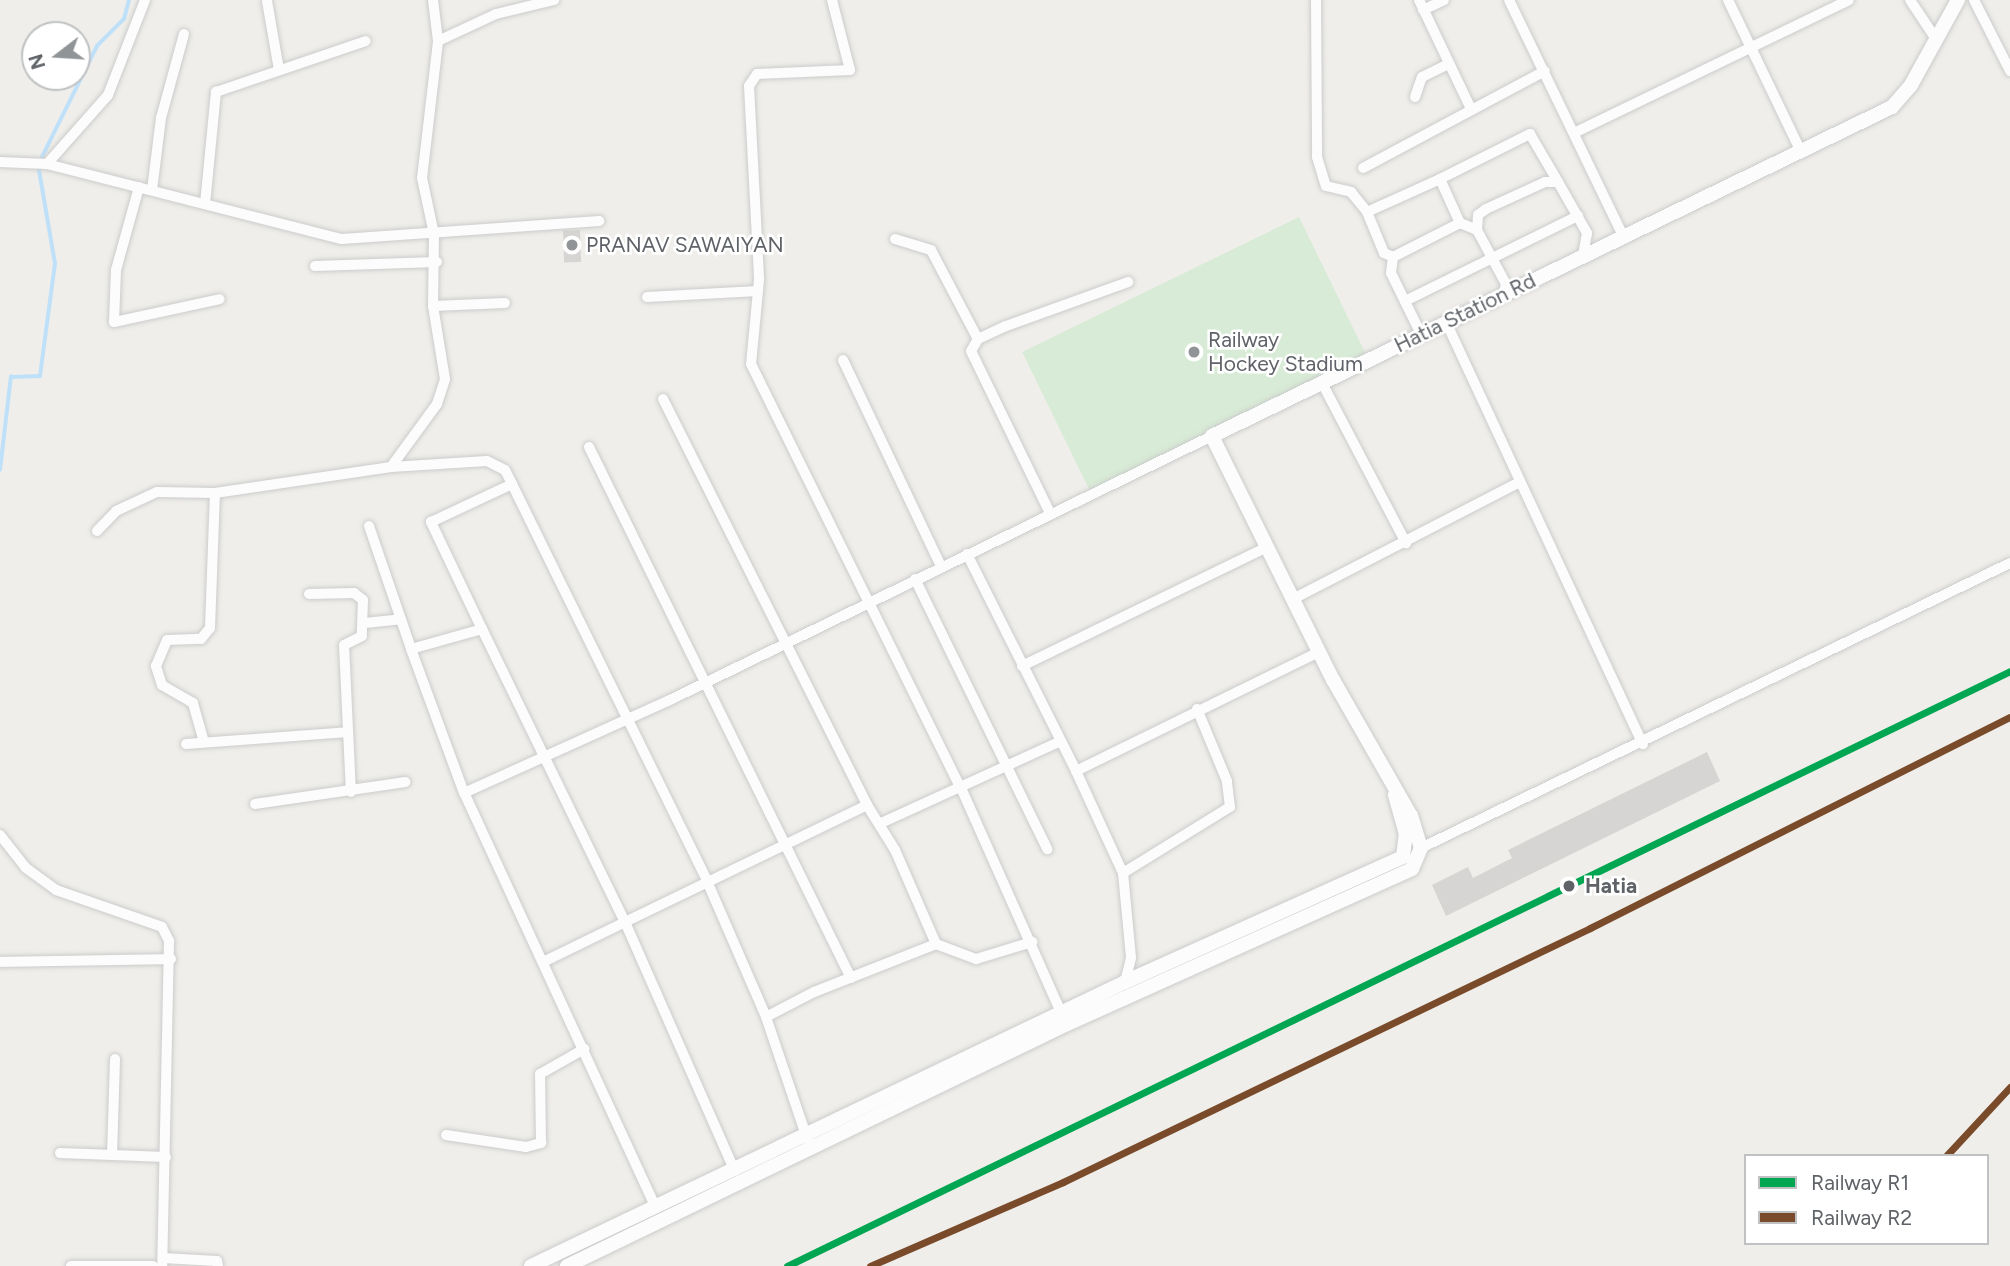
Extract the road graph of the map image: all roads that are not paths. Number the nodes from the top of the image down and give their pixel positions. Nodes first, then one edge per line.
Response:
1 (145, 0) edge
2 (433, 0) edge
3 (554, 0) edge
4 (832, 0) edge
5 (1316, 0) edge
6 (1444, 0) edge
7 (1509, 0) edge
8 (1728, 0) edge
9 (1849, 0) edge
10 (1910, 0) edge
11 (1958, 0) edge
12 (1974, 0) edge
13 (267, 1) edge
14 (1421, 5) edge
15 (184, 34) dead end
16 (1936, 39) junction
17 (366, 41) dead end
18 (438, 41) junction
19 (1751, 46) junction
20 (1449, 64) junction
21 (279, 71) junction
22 (1545, 71) junction
23 (2010, 71) edge
24 (1415, 97) dead end
25 (1471, 109) junction
26 (1576, 132) junction
27 (1801, 152) junction
28 (0, 162) edge
29 (47, 164) junction
30 (1363, 168) dead end
31 (1440, 178) junction
32 (1558, 182) junction
33 (139, 187) junction
34 (152, 190) junction
35 (205, 204) junction
36 (1367, 212) junction
37 (1578, 215) junction
38 (599, 221) dead end
39 (1460, 223) junction
40 (1476, 230) junction
41 (435, 234) junction
42 (1624, 237) junction
43 (895, 239) dead end
44 (1583, 256) junction
45 (1393, 257) junction
46 (1492, 258) junction
47 (437, 262) junction
48 (315, 266) dead end
49 (1128, 282) dead end
50 (758, 291) junction
51 (1504, 293) junction
52 (647, 297) dead end
53 (220, 299) dead end
54 (1405, 301) junction
55 (505, 303) dead end
56 (433, 306) junction
57 (1446, 322) junction
58 (1422, 334) junction
59 (978, 339) junction
60 (843, 360) dead end
61 (1322, 383) junction
62 (663, 399) dead end
63 (1212, 436) junction
64 (589, 447) dead end
65 (391, 467) junction
66 (1518, 483) junction
67 (512, 484) junction
68 (215, 493) junction
69 (1050, 513) junction
70 (369, 526) dead end
71 (97, 531) dead end
72 (1406, 543) junction
73 (1267, 547) junction
74 (967, 554) junction
75 (2010, 563) edge
76 (941, 566) junction
77 (915, 579) junction
78 (309, 594) dead end
79 (1293, 598) junction
80 (869, 602) junction
81 (401, 619) junction
82 (365, 623) junction
83 (482, 629) junction
84 (788, 643) junction
85 (411, 649) junction
86 (1319, 652) junction
87 (1022, 666) junction
88 (708, 681) junction
89 (1197, 709) junction
90 (626, 718) junction
91 (348, 733) junction
92 (204, 742) junction
93 (1059, 742) junction
94 (186, 744) dead end
95 (1643, 744) junction
96 (543, 760) junction
97 (1007, 767) junction
98 (1076, 771) junction
99 (405, 782) dead end
100 (962, 790) junction
101 (351, 792) junction
102 (464, 793) junction
103 (1395, 793) junction
104 (255, 804) dead end
105 (867, 805) junction
106 (879, 824) junction
107 (0, 835) edge
108 (789, 843) junction
109 (1421, 848) junction
110 (1047, 849) dead end
111 (1123, 873) junction
112 (707, 881) junction
113 (625, 922) junction
114 (1032, 942) junction
115 (936, 944) junction
116 (171, 959) junction
117 (0, 962) edge
118 (543, 962) junction
119 (851, 978) junction
120 (1125, 982) junction
121 (766, 1017) junction
122 (1064, 1019) junction
123 (584, 1049) junction
124 (115, 1059) dead end
125 (446, 1135) dead end
126 (809, 1143) junction
127 (60, 1153) dead end
128 (112, 1155) junction
129 (166, 1157) junction
130 (735, 1171) junction
131 (656, 1208) junction
132 (162, 1262) edge
133 (71, 1266) edge
134 (153, 1266) edge
135 (218, 1266) edge
136 (531, 1266) edge
137 (567, 1266) edge

1 - 29 street
2 - 18 street
3 - 18 street
4 - 50 street
5 - 36 street
6 - 14 street
7 - 22 street
8 - 19 street
9 - 19 street
10 - 16 street
11 - 16 street, Hatia Station Rd
12 - 23 street
13 - 21 street
14 - 20 street
15 - 34 street
16 - 27 street, Hatia Station Rd
17 - 21 street
18 - 41 street
19 - 26 street
19 - 27 street
20 - 24 street
20 - 25 street
21 - 35 street
22 - 25 street
22 - 26 street
25 - 30 street
26 - 42 street
27 - 42 street, Hatia Station Rd
28 - 29 street
29 - 33 street
31 - 32 street
31 - 36 street
31 - 39 street
32 - 37 street
32 - 40 street
33 - 34 street
33 - 53 street
34 - 35 street
35 - 41 street
36 - 45 street
37 - 44 street
37 - 46 street
38 - 41 street
39 - 40 street
39 - 45 street
40 - 46 street
41 - 47 street
42 - 44 street, Hatia Station Rd
43 - 59 street
44 - 51 street, Hatia Station Rd
45 - 54 street
46 - 51 street
46 - 54 street
47 - 48 street
47 - 56 street
49 - 59 street
50 - 52 street
50 - 80 street
51 - 57 street, Hatia Station Rd
54 - 58 street
55 - 56 street
56 - 65 street
57 - 58 street, Hatia Station Rd
57 - 66 street
58 - 61 street, Hatia Station Rd
59 - 69 street
60 - 76 street
61 - 63 street, Hatia Station Rd
61 - 72 street
62 - 84 street
63 - 69 street
63 - 73 street
64 - 88 street
65 - 67 street
65 - 68 street
66 - 72 street
66 - 95 street
67 - 83 street
67 - 90 street
68 - 71 street
68 - 92 street
69 - 74 street
70 - 81 street
72 - 79 street
73 - 79 street
73 - 87 street
74 - 76 street
74 - 87 street
75 - 95 street
76 - 77 street
77 - 80 street
77 - 97 street
78 - 82 street
79 - 86 street
80 - 84 street
80 - 100 street
81 - 82 street
81 - 85 street
82 - 91 street
83 - 85 street
83 - 96 street
84 - 88 street
84 - 105 street
85 - 102 street
86 - 89 street
86 - 103 street
87 - 93 street
88 - 90 street
88 - 108 street
89 - 98 street
89 - 111 street
90 - 96 street
90 - 112 street
91 - 92 street
91 - 101 street
92 - 94 street
93 - 97 street
93 - 98 street
95 - 109 street
96 - 102 street
96 - 113 street
97 - 100 street
97 - 110 street
98 - 111 street
99 - 101 street
100 - 106 street
100 - 114 street
101 - 104 street
102 - 118 street
103 - 109 street
103 - 120 street
105 - 106 street
105 - 108 street
106 - 115 street
107 - 116 street
108 - 112 street
108 - 119 street
109 - 122 street
111 - 120 street
112 - 113 street
112 - 121 street
113 - 118 street
113 - 130 street
114 - 115 street
114 - 122 street
115 - 119 street
116 - 117 street
116 - 129 street
118 - 123 street
119 - 121 street
120 - 122 street
121 - 126 street
122 - 126 street
123 - 125 street
123 - 131 street
124 - 128 street
126 - 130 street
126 - 137 street
127 - 128 street
128 - 129 street
129 - 132 street
130 - 131 street
131 - 136 street
132 - 135 street
133 - 134 street

